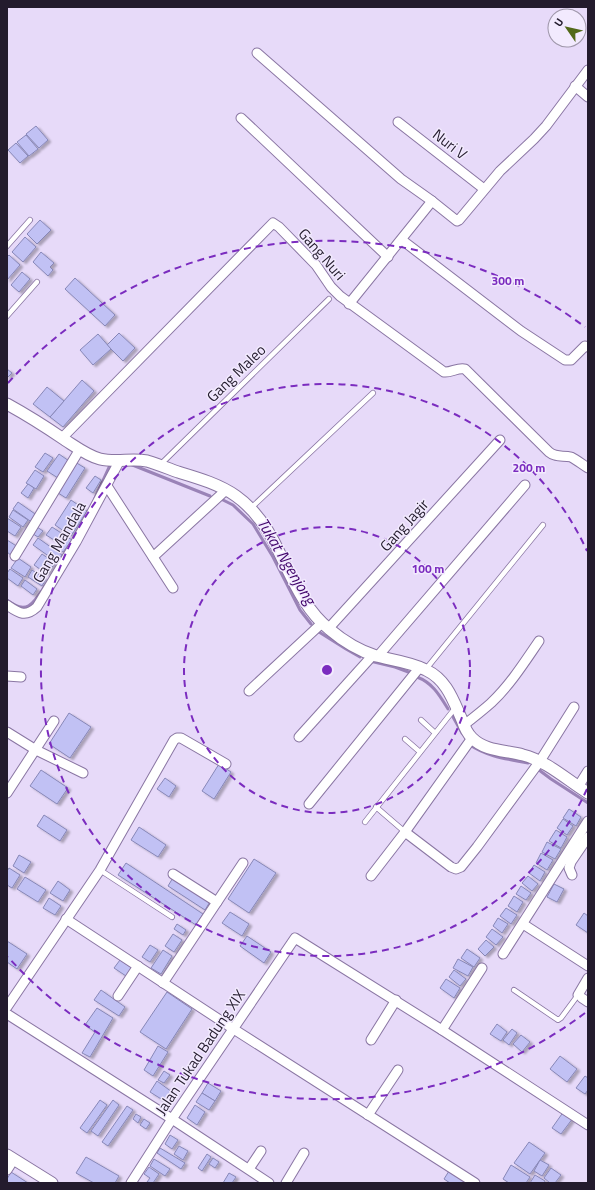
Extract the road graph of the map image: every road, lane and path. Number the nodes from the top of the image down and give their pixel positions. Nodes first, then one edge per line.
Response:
1 (257, 53) dead end
2 (588, 70) edge
3 (575, 86) junction
4 (588, 97) edge
5 (241, 118) dead end
6 (398, 122) dead end
7 (484, 189) junction
8 (432, 201) junction
9 (30, 220) dead end
10 (402, 240) junction
11 (7, 246) edge
12 (388, 257) junction
13 (37, 282) dead end
14 (329, 299) dead end
15 (349, 304) junction
16 (7, 316) edge
17 (588, 347) edge
18 (373, 393) dead end
19 (7, 404) edge
20 (62, 438) junction
21 (500, 440) dead end
22 (80, 449) junction
23 (120, 460) junction
24 (160, 465) junction
25 (588, 468) edge
26 (525, 485) dead end
27 (107, 486) junction
28 (226, 490) junction
29 (250, 509) junction
30 (543, 525) dead end
31 (428, 527) dead end
32 (15, 556) dead end
33 (152, 557) junction
34 (173, 588) dead end
35 (7, 605) edge
36 (327, 628) junction
37 (538, 641) dead end
38 (375, 655) junction
39 (423, 668) junction
40 (7, 676) edge
41 (21, 677) dead end
42 (249, 691) dead end
43 (456, 707) junction
44 (574, 707) dead end
45 (421, 720) dead end
46 (54, 721) dead end
47 (464, 725) junction
48 (7, 732) edge
49 (435, 732) junction
50 (299, 737) dead end
51 (472, 738) junction
52 (405, 739) dead end
53 (36, 750) junction
54 (420, 752) junction
55 (540, 761) junction
56 (226, 764) dead end
57 (588, 771) edge
58 (83, 773) dead end
59 (578, 787) junction
60 (7, 793) edge
61 (588, 793) edge
62 (309, 804) dead end
63 (376, 807) junction
64 (588, 821) edge
65 (365, 822) dead end
66 (405, 832) junction
67 (588, 837) edge
68 (243, 863) dead end
69 (100, 870) junction
70 (173, 874) dead end
71 (572, 875) dead end
72 (371, 876) dead end
73 (217, 902) junction
74 (172, 917) dead end
75 (66, 919) junction
76 (523, 924) junction
77 (503, 954) dead end
78 (138, 966) junction
79 (588, 966) edge
80 (482, 968) dead end
81 (588, 978) edge
82 (164, 983) junction
83 (514, 990) dead end
84 (118, 996) dead end
85 (583, 998) edge
86 (396, 1000) junction
87 (7, 1008) edge
88 (7, 1014) edge
89 (232, 1028) junction
90 (442, 1030) junction
91 (371, 1040) dead end
92 (398, 1070) dead end
93 (368, 1115) junction
94 (172, 1118) junction
95 (588, 1125) edge
96 (261, 1150) dead end
97 (304, 1153) dead end
98 (10, 1157) edge
99 (249, 1169) junction
100 (7, 1170) edge
101 (52, 1183) edge
102 (131, 1183) edge
103 (269, 1183) edge
104 (286, 1183) edge
105 (475, 1183) edge

1 - 8 street
2 - 3 street
3 - 4 street
3 - 7 street
5 - 12 street
6 - 7 street, Nuri V
7 - 8 street
8 - 10 street
9 - 11 lane
10 - 12 street
10 - 17 street
12 - 15 street
13 - 16 lane
14 - 24 lane, Gang Maleo
15 - 20 street, Gang Nuri
15 - 25 street, Gang Nuri
18 - 29 lane
19 - 20 street
20 - 22 street
21 - 36 street, Gang Jagir
22 - 23 street
22 - 32 street
23 - 24 street
23 - 27 street, Gang Mandala
24 - 28 street
26 - 38 street
27 - 33 street
27 - 35 street, Gang Mandala
28 - 29 street
28 - 33 street
29 - 36 street
30 - 39 lane
31 - 36 street, Gang Jagir
33 - 34 street
36 - 38 street
36 - 42 street
37 - 47 street
38 - 39 street
38 - 50 street
39 - 43 street
39 - 62 street
40 - 41 street
43 - 47 street
43 - 49 lane
44 - 55 street
45 - 49 lane
46 - 53 street
47 - 51 street
48 - 53 street
49 - 54 lane
51 - 55 street
51 - 66 street
52 - 54 lane
53 - 58 street
53 - 60 street
54 - 63 lane
55 - 59 street
55 - 66 street
56 - 69 street
57 - 59 street
59 - 61 street
63 - 65 lane
63 - 66 lane
64 - 76 street
66 - 72 street
67 - 71 street
68 - 73 street
69 - 74 lane
69 - 75 street
70 - 73 street
73 - 82 street
75 - 78 street
75 - 87 street
76 - 77 street
76 - 79 street
78 - 82 street
78 - 84 street
80 - 90 street
81 - 85 street
82 - 89 street
83 - 85 lane
86 - 89 street, Jalan Tukad Badung XIX
86 - 90 street
86 - 91 street
88 - 94 street
89 - 93 street
89 - 94 street, Jalan Tukad Badung XIX
90 - 95 street
92 - 93 street
93 - 105 street
94 - 99 street
94 - 102 street, Jalan Tukad Badung XIX
96 - 99 street
97 - 104 street
98 - 100 street
98 - 101 street
99 - 103 street

